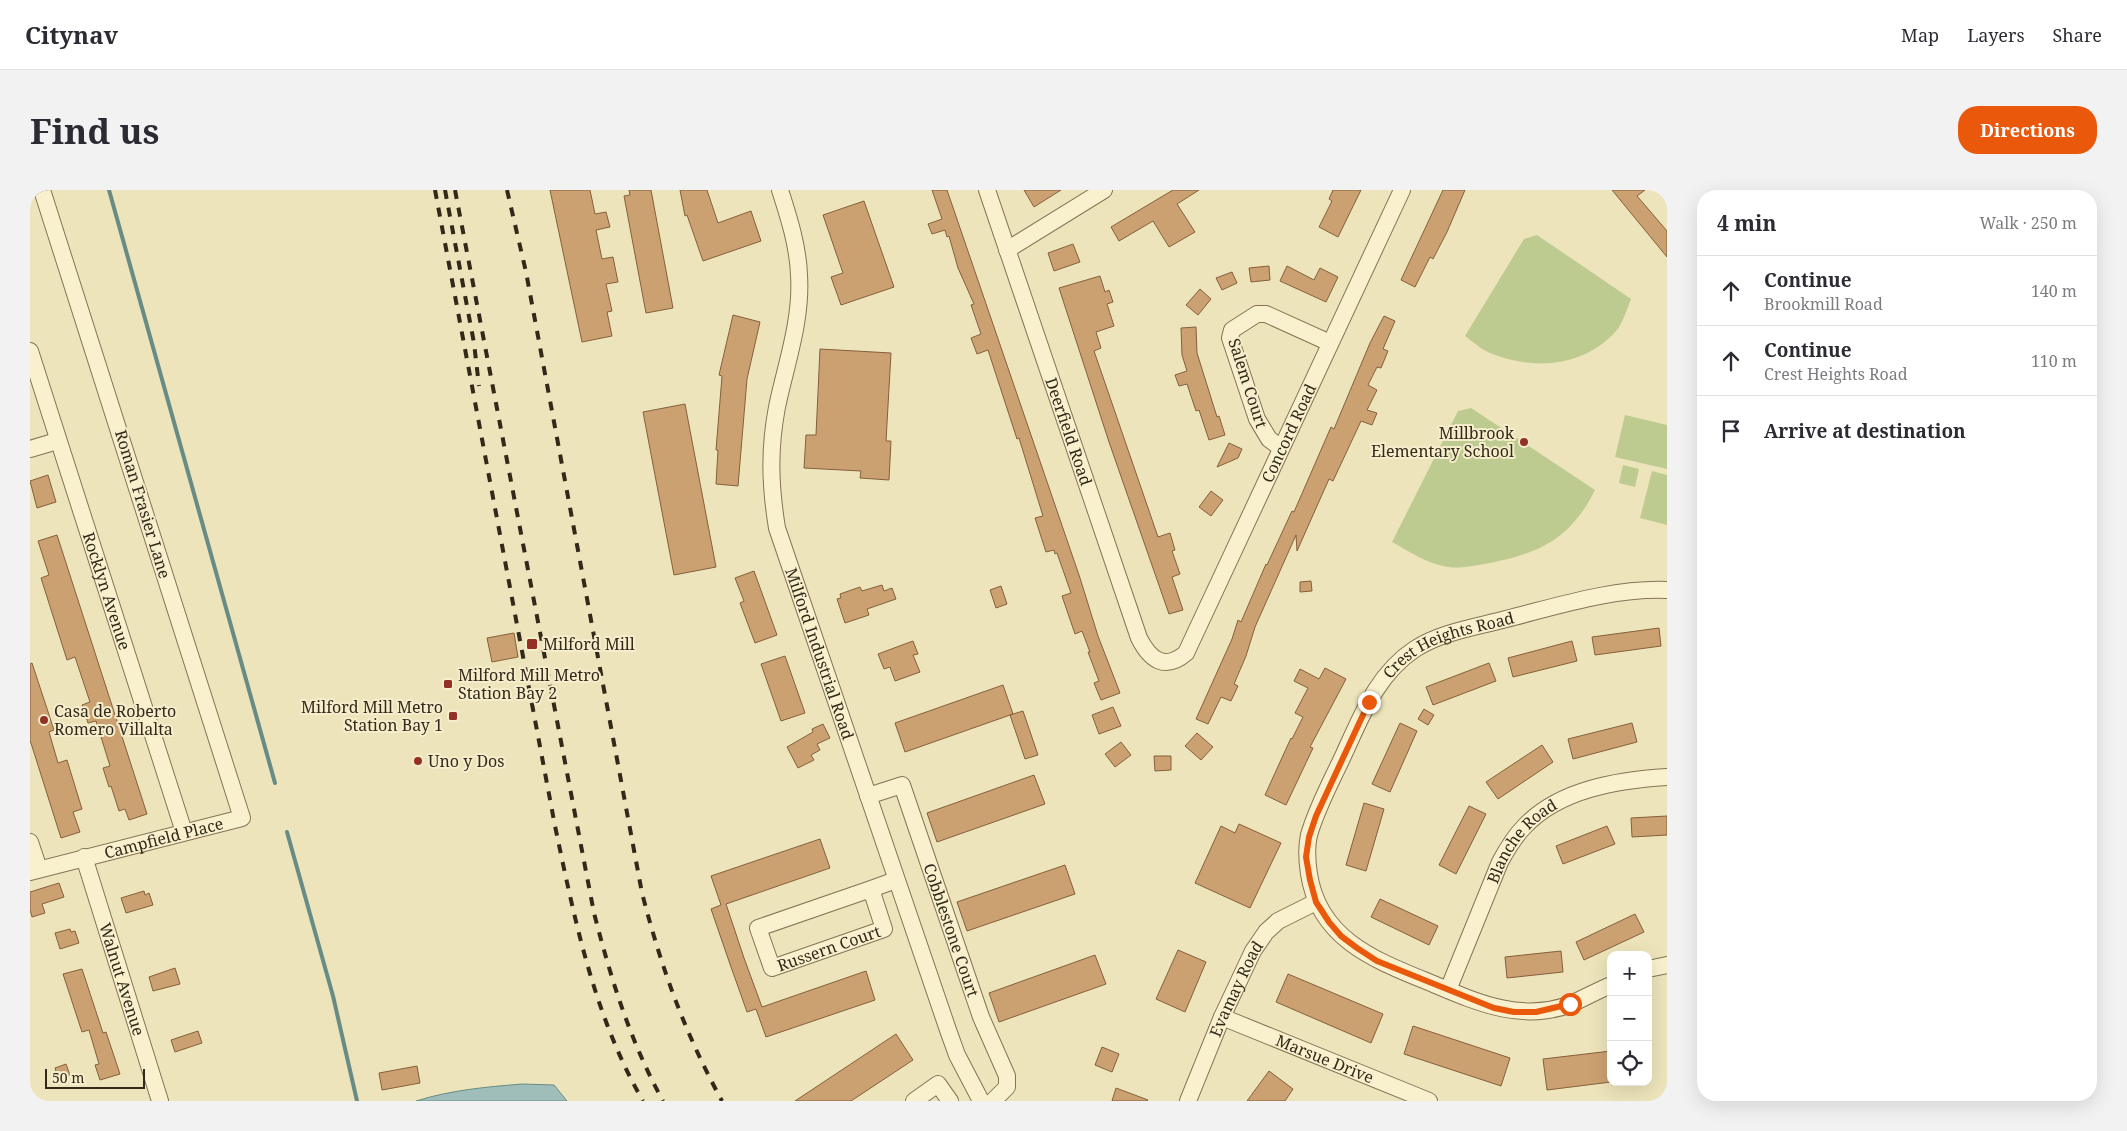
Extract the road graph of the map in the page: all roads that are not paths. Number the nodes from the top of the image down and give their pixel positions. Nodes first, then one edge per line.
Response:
1 (42, 190) edge
2 (780, 190) edge
3 (987, 190) edge
4 (1104, 190) edge
5 (1402, 190) edge
6 (1007, 250) junction
7 (1330, 343) junction
8 (30, 351) edge
9 (57, 441) junction
10 (1281, 448) junction
11 (30, 449) edge
12 (1667, 590) edge
13 (1164, 663) joint
14 (1667, 777) edge
15 (868, 796) junction
16 (242, 818) joint
17 (184, 832) junction
18 (30, 842) edge
19 (84, 857) junction
20 (34, 870) edge
21 (896, 880) junction
22 (870, 889) junction
23 (1316, 902) junction
24 (1667, 965) edge
25 (1652, 968) edge
26 (1607, 987) edge
27 (1448, 990) junction
28 (1222, 1016) junction
29 (160, 1101) edge
30 (914, 1101) edge
31 (950, 1101) edge
32 (981, 1101) edge
33 (993, 1101) edge
34 (1188, 1101) edge
35 (1430, 1101) edge

1 - 16 street, Roman Frasier Lane
2 - 15 street, Milford Industrial Road
3 - 6 street, Deerfield Road
4 - 6 street
5 - 7 street, Concord Road
6 - 13 street, Deerfield Road
7 - 10 street, Concord Road
7 - 10 street, Salem Court
8 - 9 street, Rocklyn Avenue
9 - 11 street
9 - 17 street, Rocklyn Avenue
10 - 13 street, Concord Road
12 - 23 street, Crest Heights Road
14 - 27 street, Blanche Road
15 - 21 street, Milford Industrial Road
15 - 33 street, Cobblestone Court
16 - 17 street, Campfield Place
17 - 19 street, Campfield Place
18 - 20 street
19 - 20 street, Campfield Place
19 - 29 street, Walnut Avenue
21 - 22 street, Russern Court
21 - 32 street, Milford Industrial Road
22 - 22 street, Russern Court
23 - 27 street
23 - 28 street, Evamay Road
24 - 25 street
26 - 27 street
28 - 34 street, Evamay Road
28 - 35 street, Marsue Drive
30 - 31 street

